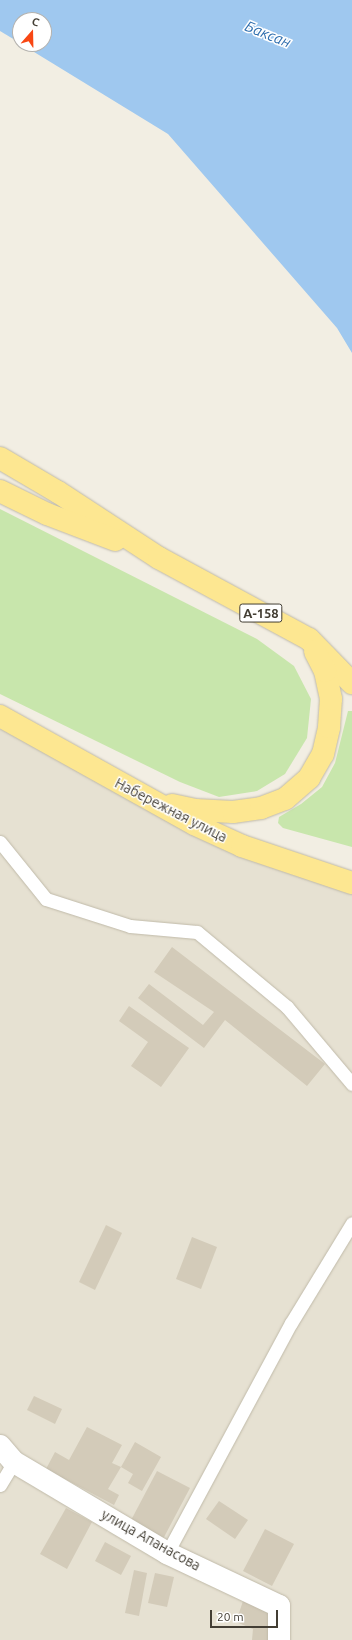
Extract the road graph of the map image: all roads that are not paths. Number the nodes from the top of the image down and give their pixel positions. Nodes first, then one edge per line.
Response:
1 (0, 458) edge
2 (0, 491) edge
3 (159, 558) junction
4 (310, 640) junction
5 (352, 682) edge
6 (0, 716) edge
7 (0, 722) edge
8 (32, 734) junction
9 (151, 801) junction
10 (0, 842) edge
11 (352, 883) edge
12 (352, 1084) edge
13 (352, 1223) edge
14 (7, 1454) edge
15 (0, 1485) edge
16 (167, 1552) junction
17 (279, 1640) edge

1 - 3 main road
2 - 3 main road, А-158
3 - 4 main road, А-158
4 - 5 main road, А-158
4 - 9 main road
6 - 8 main road, Набережная улица
7 - 8 main road
8 - 9 main road, Набережная улица
9 - 11 main road, Набережная улица
10 - 12 lane
13 - 16 lane
14 - 15 lane
14 - 16 street, улица Апанасова
16 - 17 street, улица Апанасова

